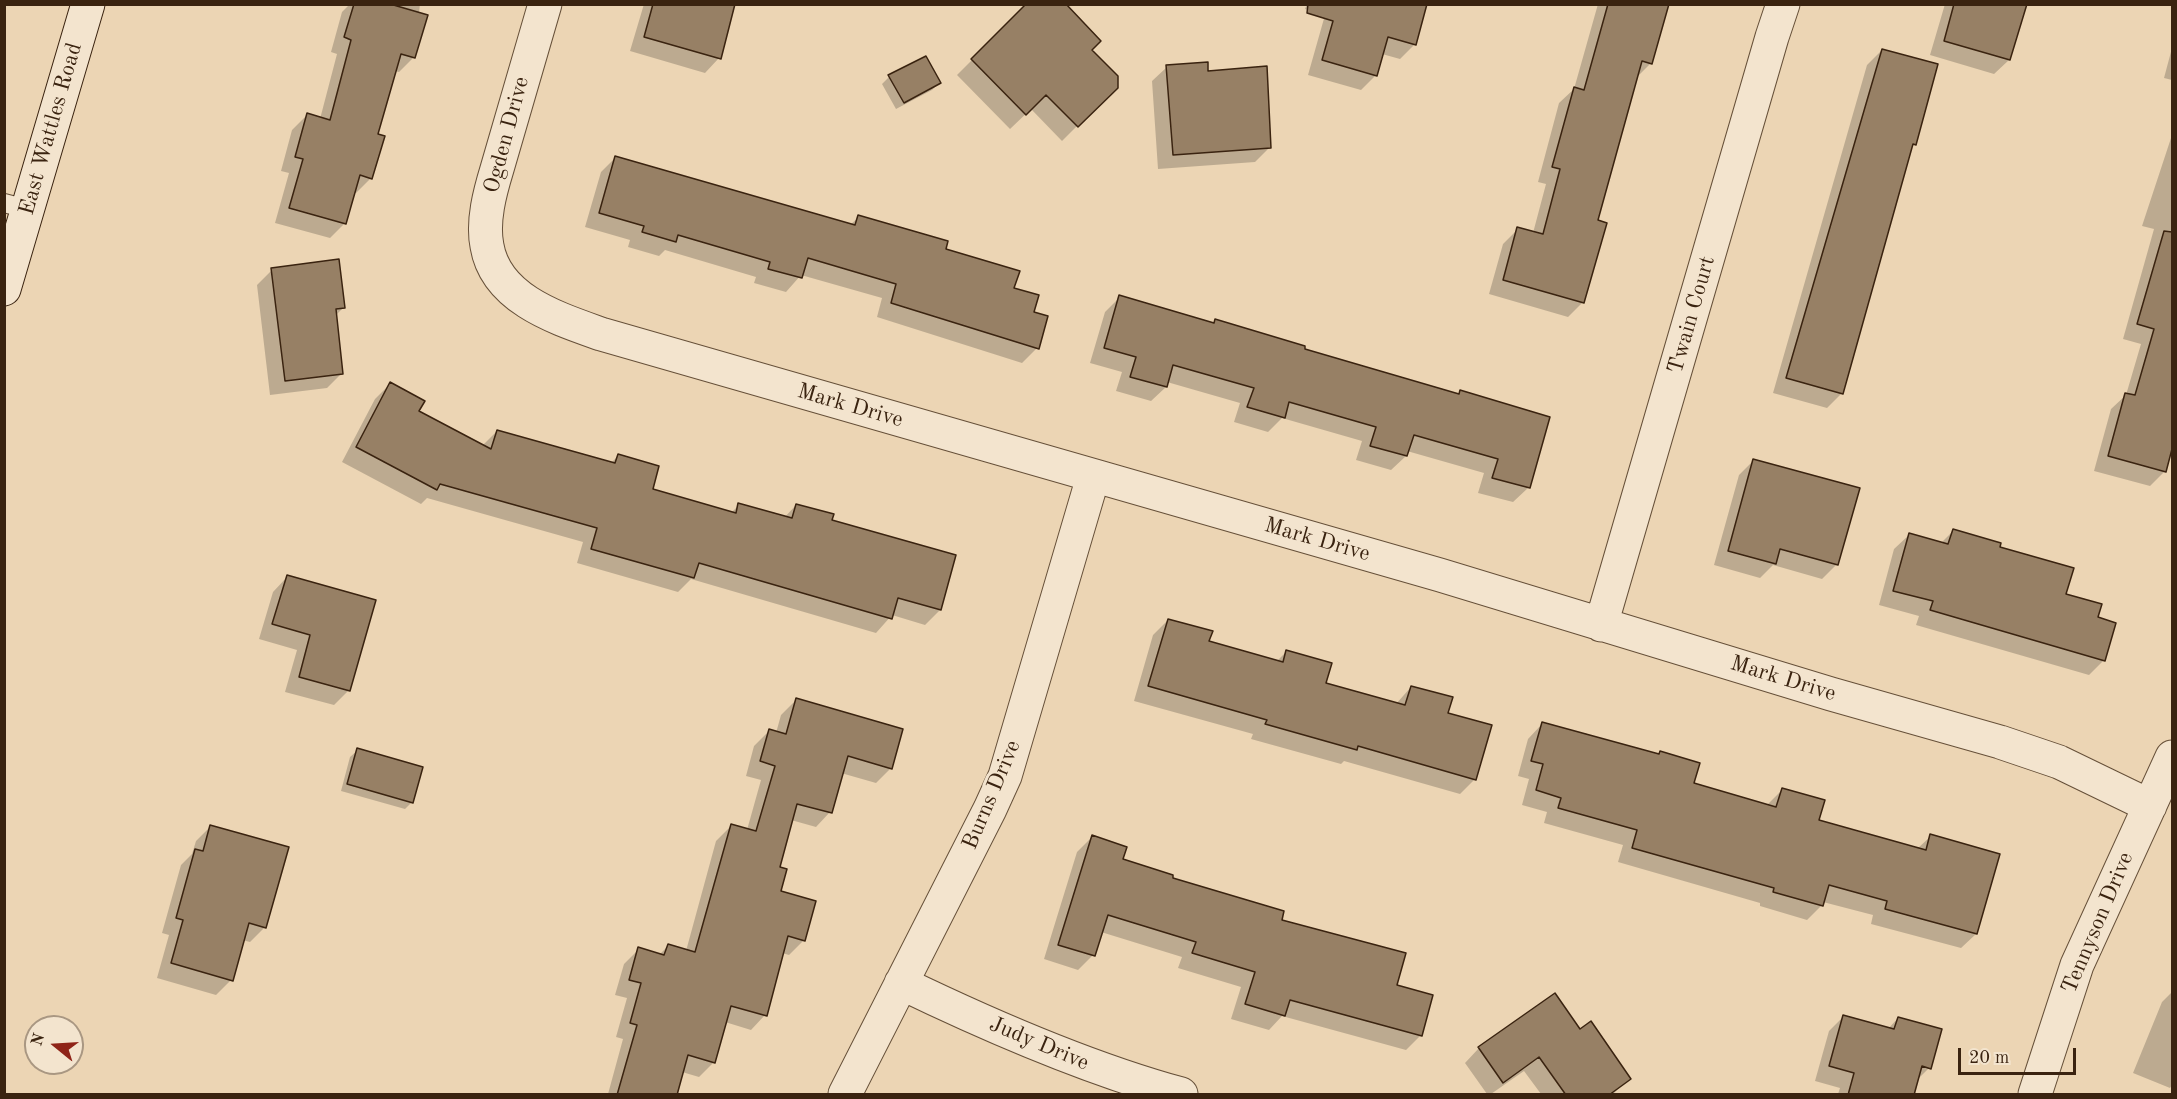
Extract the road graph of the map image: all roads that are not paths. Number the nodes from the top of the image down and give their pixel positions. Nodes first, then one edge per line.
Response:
1 (88, 4) edge
2 (544, 4) edge
3 (1783, 4) edge
4 (16, 206) edge
5 (493, 266) joint
6 (4, 289) edge
7 (1093, 477) junction
8 (1601, 625) junction
9 (2172, 757) edge
10 (2150, 806) junction
11 (902, 983) junction
12 (845, 1095) edge
13 (1181, 1095) edge
14 (2035, 1095) edge

1 - 4 street, East Wattles Road
2 - 5 street, Ogden Drive
3 - 8 street, Twain Court
4 - 6 street, East Wattles Road
5 - 7 street, Mark Drive
7 - 8 street, Mark Drive
7 - 11 street, Burns Drive
8 - 10 street, Mark Drive
9 - 10 street, Tennyson Drive
10 - 14 street, Tennyson Drive
11 - 12 street, Burns Drive
11 - 13 street, Judy Drive

